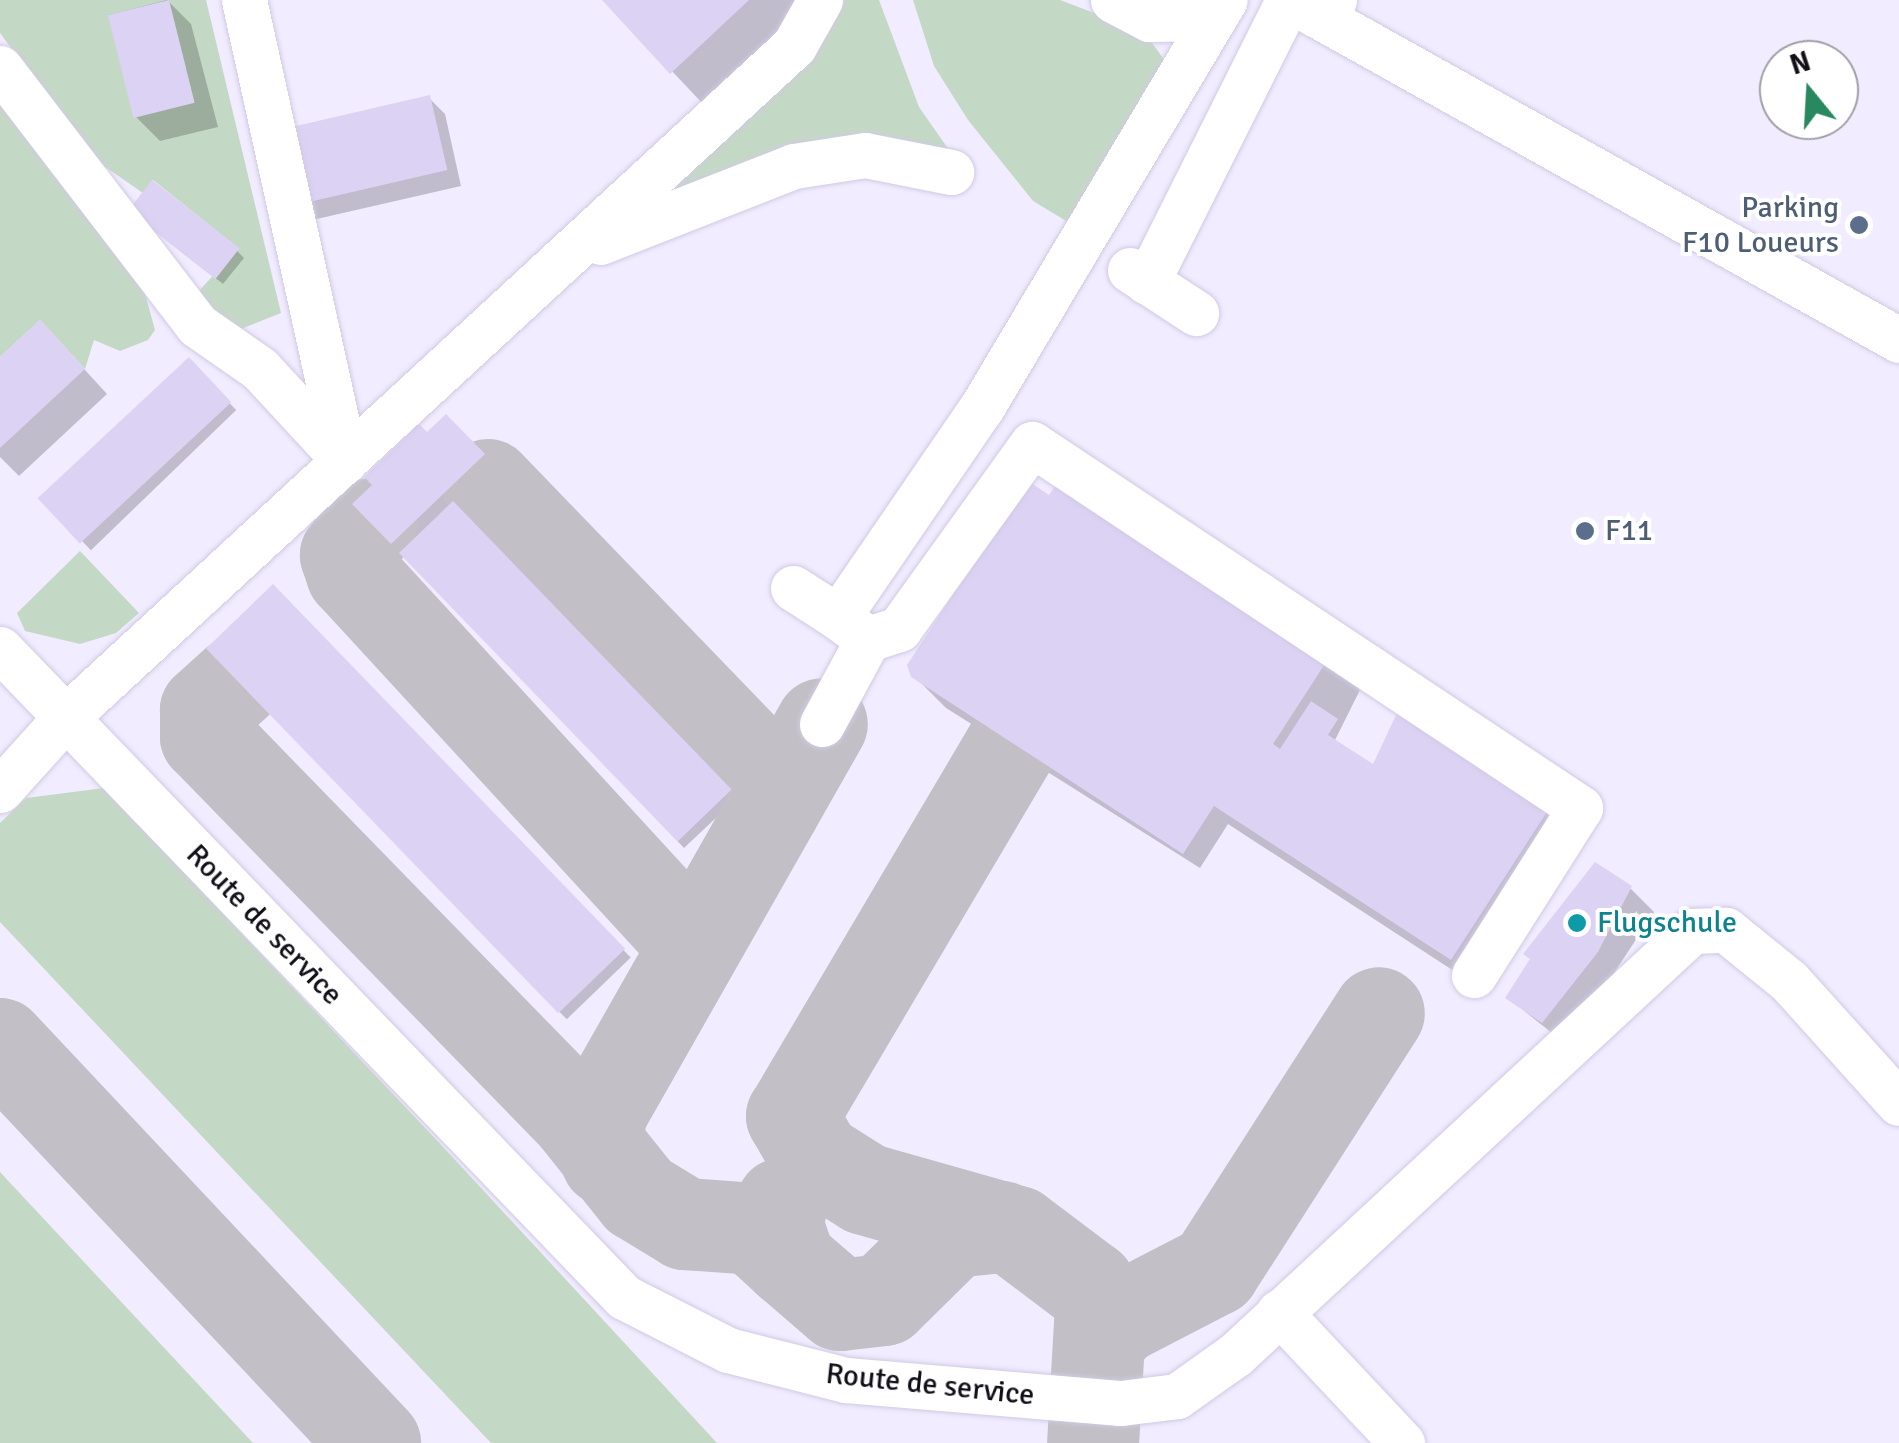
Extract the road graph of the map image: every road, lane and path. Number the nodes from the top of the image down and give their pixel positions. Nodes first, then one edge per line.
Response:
1 (244, 0) edge
2 (820, 0) edge
3 (1113, 0) edge
4 (1326, 8) edge
5 (1220, 9) edge
6 (0, 68) edge
7 (950, 172) dead end
8 (580, 250) junction
9 (1196, 313) dead end
10 (1899, 340) edge
11 (345, 461) junction
12 (792, 588) dead end
13 (854, 628) junction
14 (0, 649) edge
15 (66, 717) junction
16 (822, 724) dead end
17 (0, 790) edge
18 (1474, 975) dead end
19 (1899, 1102) edge
20 (1278, 1312) junction
21 (1402, 1443) edge

1 - 11 street
2 - 8 street
3 - 5 street
4 - 9 street
4 - 10 street
5 - 13 street
6 - 11 street
7 - 8 street
8 - 11 street
11 - 15 street
12 - 13 street
13 - 16 street
13 - 18 street
14 - 15 street, Route de service
15 - 17 street
15 - 20 street, Route de service
19 - 20 street, Route de service
20 - 21 street

